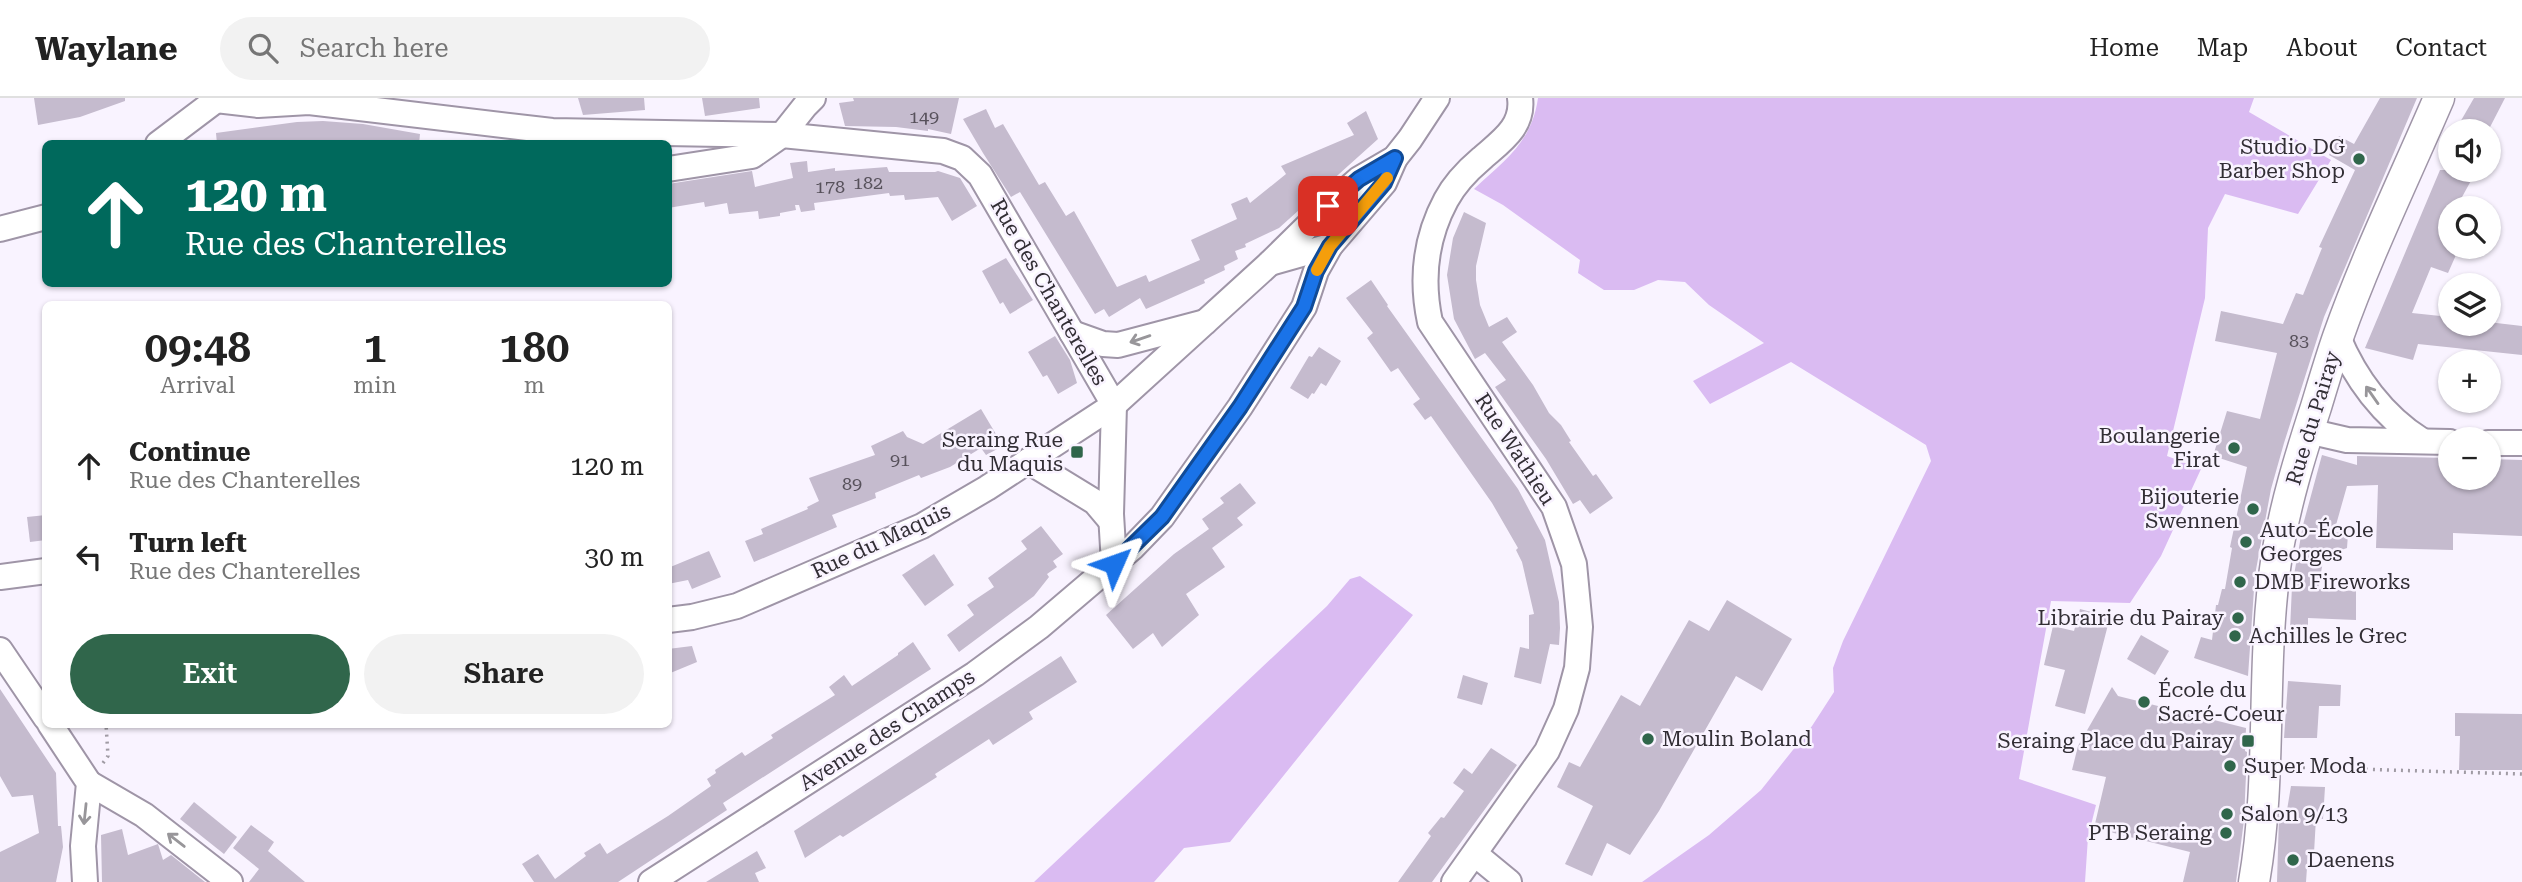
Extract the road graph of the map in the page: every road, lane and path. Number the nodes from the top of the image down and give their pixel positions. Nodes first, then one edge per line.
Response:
1 (813, 98) edge
2 (1437, 98) edge
3 (1520, 98) edge
4 (2439, 98) edge
5 (218, 99) edge
6 (782, 135) junction
7 (163, 140) edge
8 (1395, 158) junction
9 (672, 168) edge
10 (42, 218) edge
11 (0, 229) edge
12 (1330, 246) junction
13 (1270, 263) junction
14 (1311, 284) junction
15 (1206, 321) junction
16 (1073, 333) junction
17 (2338, 337) junction
18 (1114, 405) junction
19 (2308, 431) junction
20 (2421, 440) junction
21 (2438, 441) edge
22 (2501, 443) edge
23 (2522, 443) edge
24 (1028, 461) junction
25 (1111, 521) junction
26 (1114, 564) junction
27 (42, 572) edge
28 (0, 577) edge
29 (672, 620) edge
30 (0, 650) edge
31 (42, 713) edge
32 (53, 728) edge
33 (106, 728) edge
34 (108, 756) dead end
35 (2280, 766) dead end
36 (2522, 774) edge
37 (89, 783) junction
38 (1475, 854) junction
39 (85, 882) edge
40 (230, 882) edge
41 (651, 882) edge
42 (1454, 882) edge
43 (1509, 882) edge
44 (2254, 882) edge

1 - 6 street
2 - 8 street, Rue des Chanterelles
3 - 38 street, Rue Wathieu
4 - 17 main road, Rue du Pairay
5 - 6 street, Rue des Chanterelles
5 - 7 street, Rue des Chanterelles
6 - 9 street
6 - 16 street, Rue des Chanterelles
8 - 12 street, Rue des Chanterelles
8 - 13 street, Rue des Chanterelles
10 - 11 street
12 - 13 street, Rue des Chanterelles
12 - 14 street, Avenue des Champs
13 - 14 street
13 - 15 street, Rue des Chanterelles
14 - 26 street, Avenue des Champs
15 -> 16 street
15 - 18 street, Rue des Chanterelles
16 - 18 street, Rue des Chanterelles
17 - 19 main road, Rue du Pairay
20 -> 17 street
18 - 24 street, Rue du Maquis
18 - 25 street
19 - 20 street
19 - 44 main road, Rue du Pairay
20 - 21 street
22 - 23 street
24 - 25 street
24 - 29 street, Rue du Maquis
25 - 26 street
26 - 41 street, Avenue des Champs
27 - 28 street
30 - 31 street
32 - 37 street
33 - 34 path
35 - 36 path
37 -> 39 street
40 -> 37 street
38 - 42 street, Rue Wathieu
38 - 43 street

